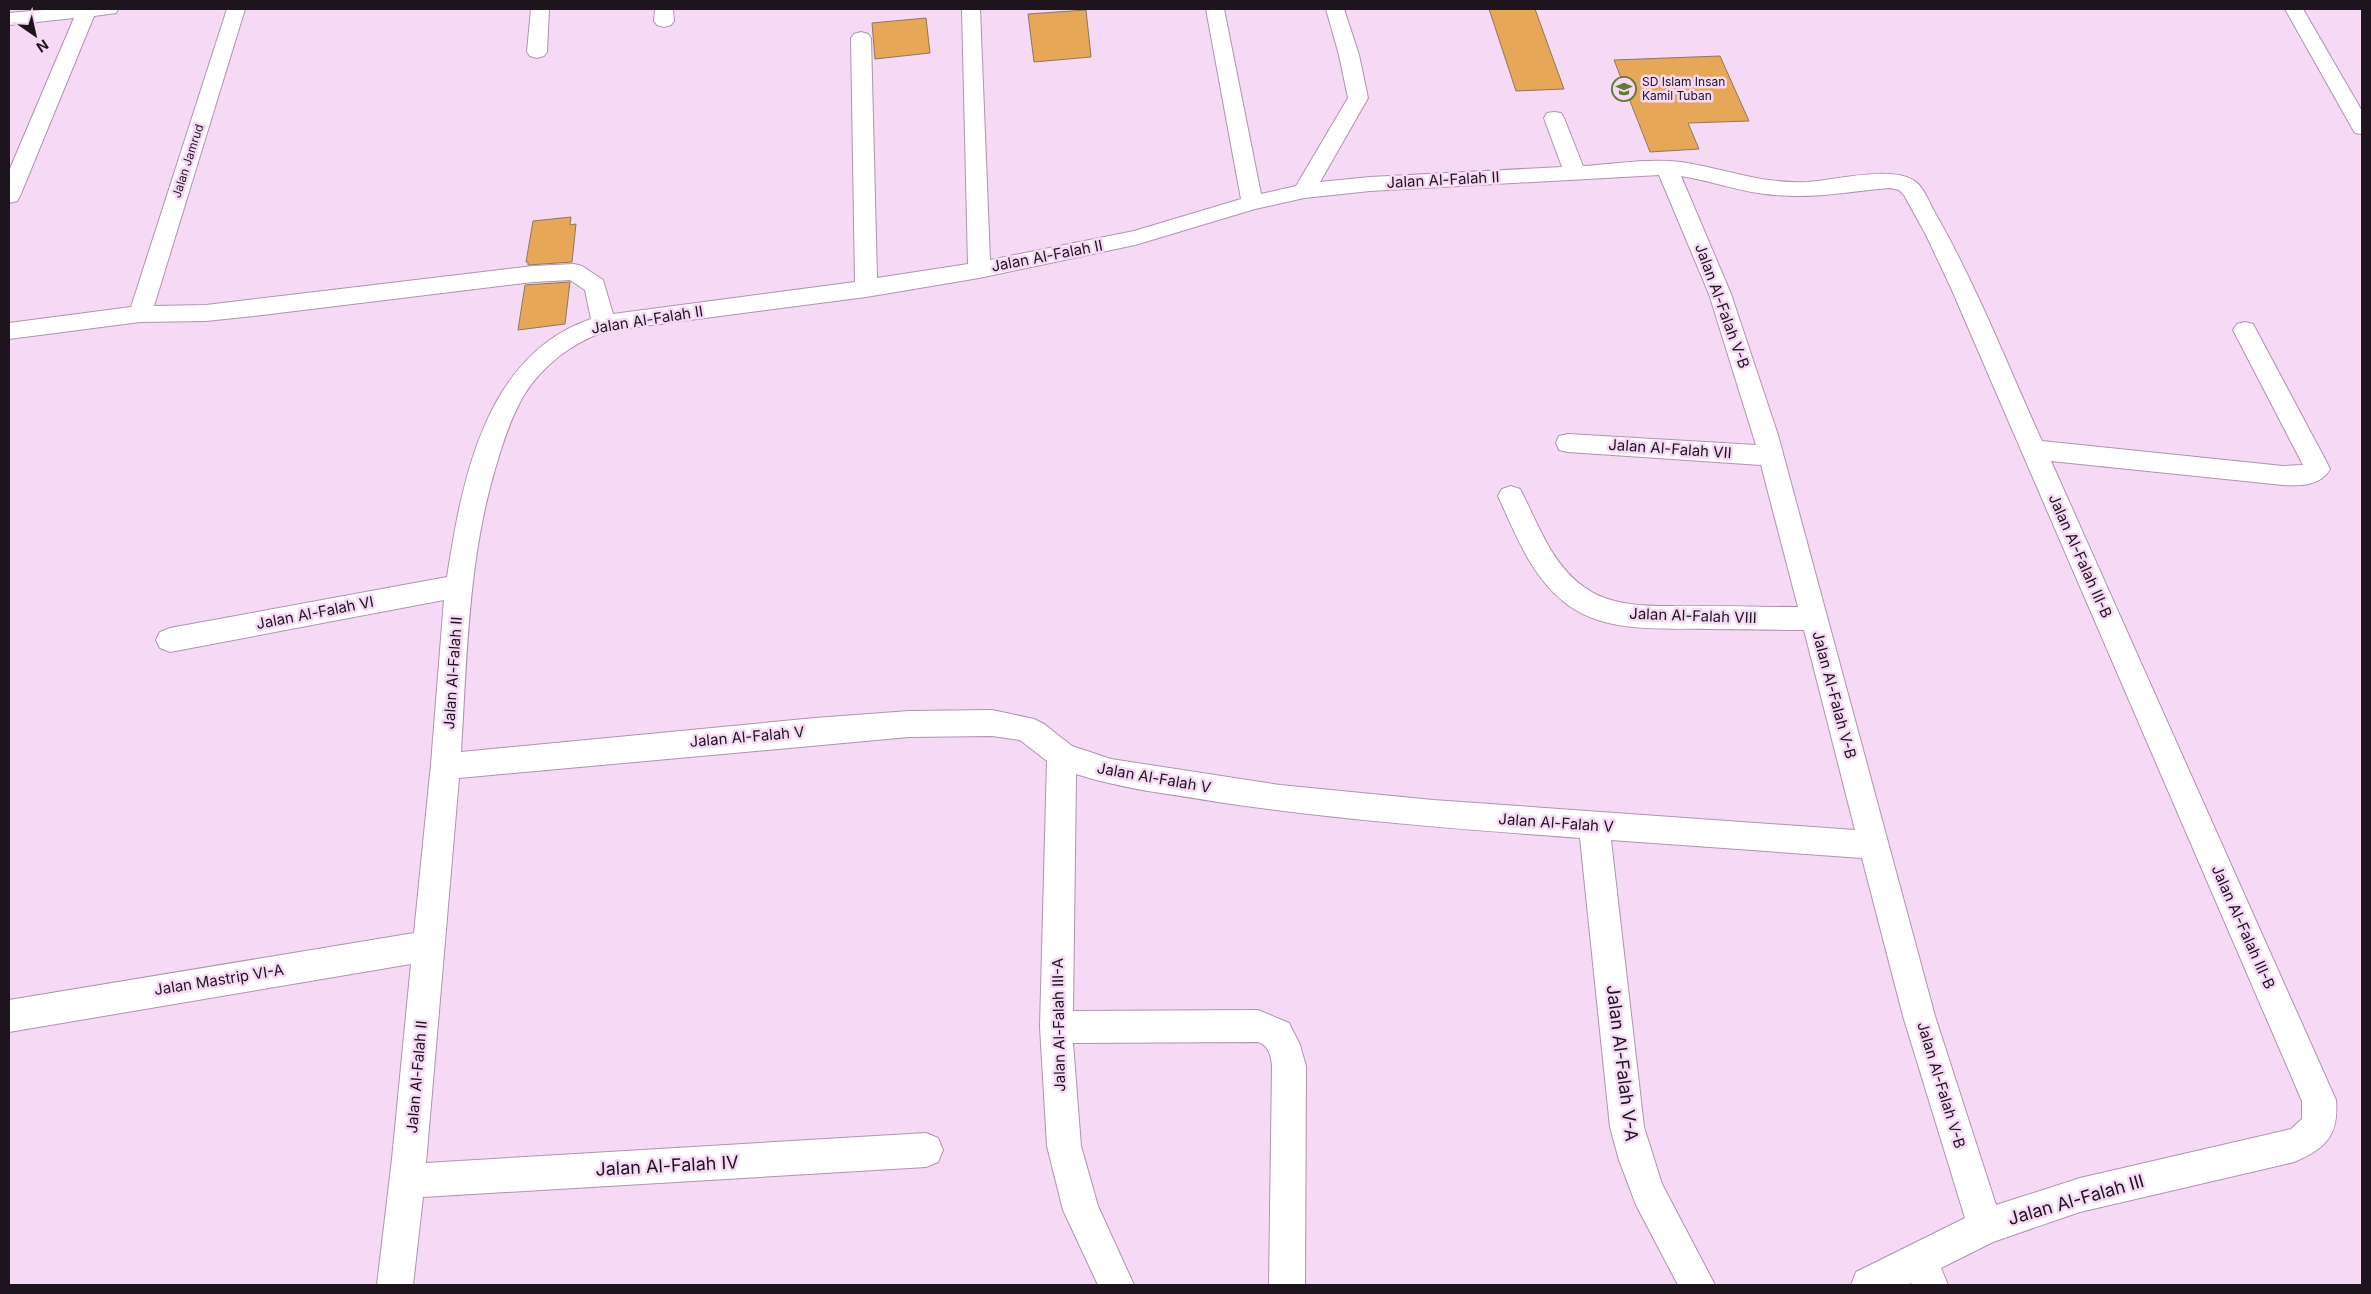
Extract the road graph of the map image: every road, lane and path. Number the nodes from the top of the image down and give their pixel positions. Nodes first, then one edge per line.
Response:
1 (109, 9) edge
2 (236, 9) edge
3 (540, 9) edge
4 (971, 9) edge
5 (1215, 9) edge
6 (1335, 9) edge
7 (2294, 9) edge
8 (86, 10) edge
9 (9, 19) edge
10 (861, 38) dead end
11 (537, 52) dead end
12 (2337, 84) junction
13 (2362, 86) edge
14 (1554, 118) dead end
15 (2362, 128) edge
16 (1667, 168) junction
17 (1575, 172) junction
18 (1304, 191) junction
19 (9, 196) edge
20 (1252, 203) junction
21 (979, 270) junction
22 (866, 288) junction
23 (140, 314) junction
24 (604, 323) junction
25 (2245, 330) dead end
26 (9, 332) edge
27 (1568, 443) dead end
28 (2034, 450) junction
29 (1772, 456) junction
30 (1511, 496) dead end
31 (459, 586) junction
32 (1814, 619) junction
33 (170, 640) dead end
34 (1062, 755) junction
35 (446, 766) junction
36 (1594, 826) junction
37 (1873, 845) junction
38 (428, 946) junction
39 (9, 1016) edge
40 (1056, 1027) junction
41 (2294, 1145) joint
42 (926, 1150) dead end
43 (408, 1182) junction
44 (1985, 1227) junction
45 (1925, 1273) edge
46 (395, 1285) edge
47 (1116, 1285) edge
48 (1287, 1285) edge
49 (1697, 1285) edge
50 (1869, 1285) edge

1 - 8 street
2 - 23 street, Jalan Jamrud
3 - 11 street
4 - 21 street
5 - 20 street
6 - 18 street
7 - 12 street
8 - 9 street
8 - 19 street
10 - 22 street
12 - 13 street
12 - 15 street
14 - 17 street
16 - 17 street, Jalan Al-Falah II
16 - 28 street, Jalan Al-Falah III-B
16 - 29 street, Jalan Al-Falah V-B
17 - 18 street, Jalan Al-Falah II
18 - 20 street, Jalan Al-Falah II
20 - 21 street, Jalan Al-Falah II
21 - 22 street, Jalan Al-Falah II
22 - 24 street, Jalan Al-Falah II
23 - 24 street
23 - 26 street
24 - 31 street, Jalan Al-Falah II
25 - 28 street
27 - 29 street, Jalan Al-Falah VII
28 - 41 street, Jalan Al-Falah III-B
29 - 32 street, Jalan Al-Falah V-B
30 - 32 street, Jalan Al-Falah VIII
31 - 33 street, Jalan Al-Falah VI
31 - 35 street, Jalan Al-Falah II
32 - 37 street, Jalan Al-Falah V-B
34 - 35 street, Jalan Al-Falah V
34 - 36 street, Jalan Al-Falah V
34 - 40 street, Jalan Al-Falah III-A
35 - 38 street, Jalan Al-Falah II
36 - 37 street, Jalan Al-Falah V
36 - 49 street, Jalan Al-Falah V-A
37 - 44 street, Jalan Al-Falah V-B
38 - 39 street, Jalan Mastrip VI-A
38 - 43 street, Jalan Al-Falah II
40 - 47 street, Jalan Al-Falah III-A
40 - 48 street
41 - 44 street, Jalan Al-Falah III
42 - 43 street, Jalan Al-Falah IV
43 - 46 street, Jalan Al-Falah II
44 - 45 street, Jalan Al-Falah III
45 - 50 street, Jalan Al-Falah III

